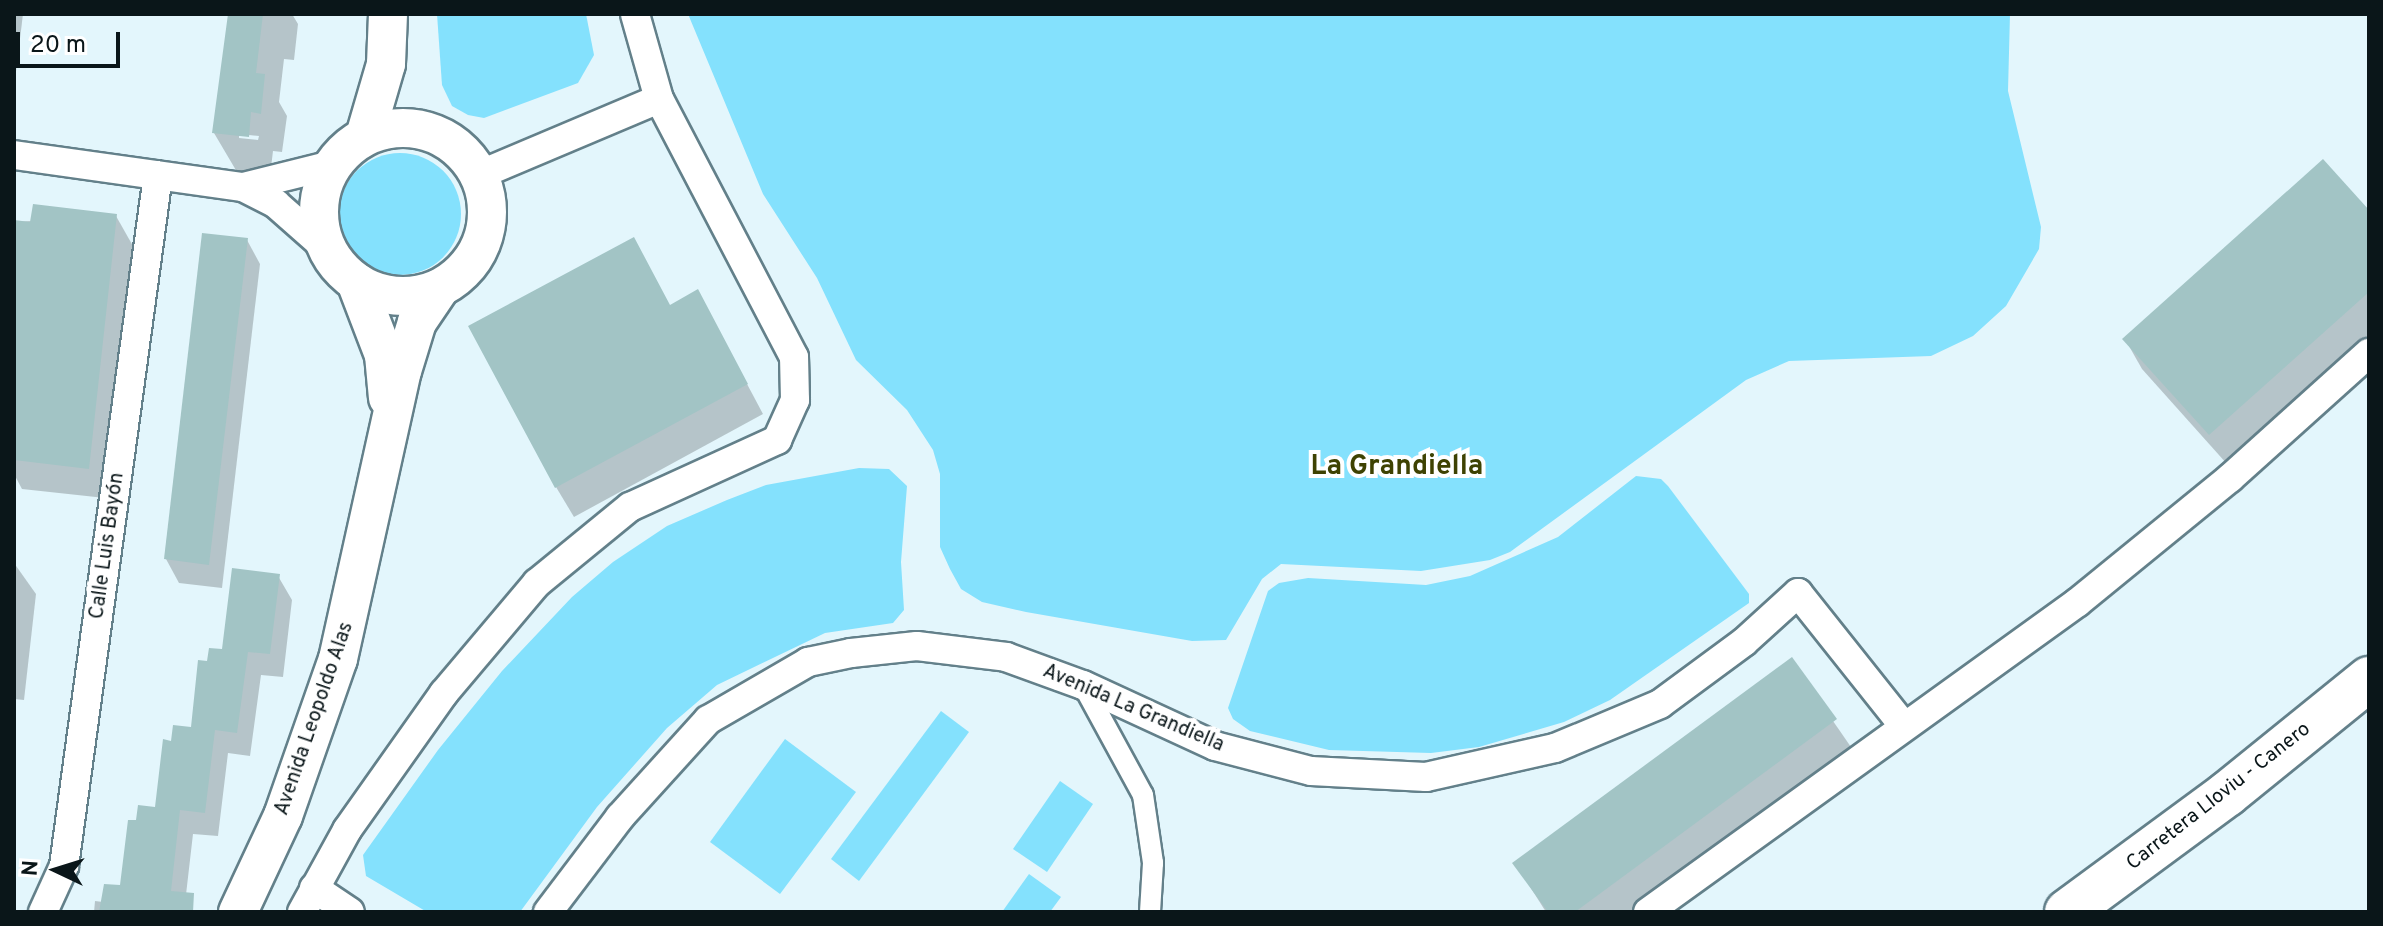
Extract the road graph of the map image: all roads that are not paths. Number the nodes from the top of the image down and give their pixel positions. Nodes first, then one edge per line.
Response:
1 (390, 14) edge
2 (635, 14) edge
3 (659, 99) junction
4 (417, 128) junction
5 (365, 136) junction
6 (14, 155) edge
7 (332, 165) junction
8 (158, 175) junction
9 (479, 175) junction
10 (243, 187) junction
11 (327, 249) junction
12 (356, 282) junction
13 (440, 288) junction
14 (2369, 353) edge
15 (389, 424) junction
16 (2369, 679) edge
17 (1083, 685) junction
18 (1903, 725) junction
19 (308, 900) edge
20 (43, 912) edge
21 (238, 912) edge
22 (350, 912) edge
23 (548, 912) edge
24 (1150, 912) edge
25 (1648, 912) edge
26 (2067, 912) edge

1 - 4 main road
1 - 5 main road
2 - 3 street
3 - 9 street
3 - 19 street
4 - 5 main road
4 - 9 main road
5 - 7 main road
6 - 8 street
7 - 10 street
7 - 11 main road
8 - 10 street
8 - 20 street, Calle Luis Bayón
9 - 13 main road
10 - 11 street
11 - 12 main road
12 - 13 main road
12 - 15 main road, Avenida Leopoldo Alas
13 - 15 main road, Avenida Leopoldo Alas
14 - 18 street
15 - 21 main road, Avenida Leopoldo Alas
16 - 26 highway, Carretera Lloviu - Canero
17 - 18 street, Avenida La Grandiella
17 - 23 street, Avenida La Grandiella
17 - 24 street
18 - 25 street
19 - 22 street

